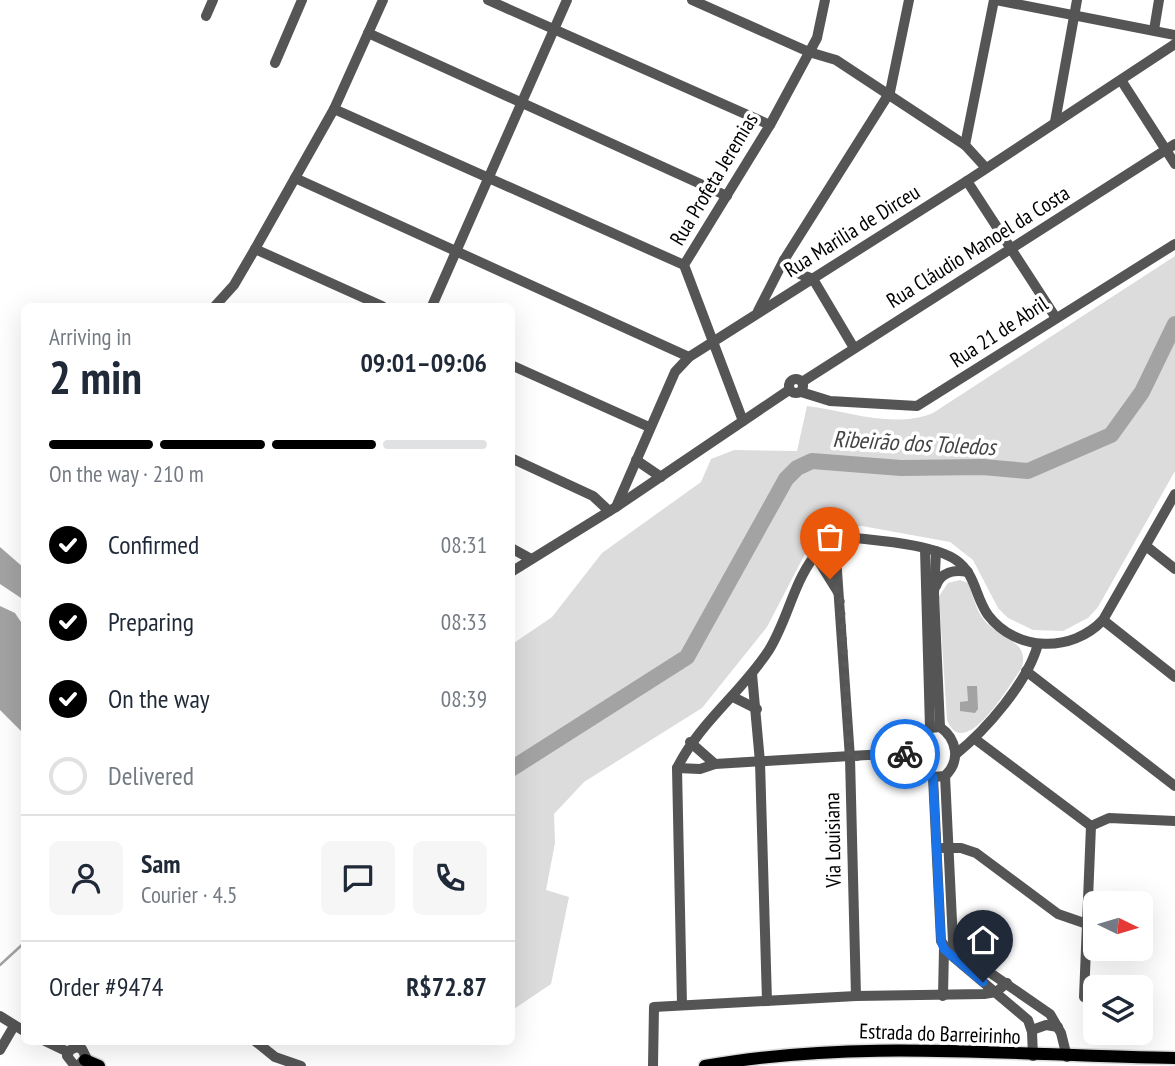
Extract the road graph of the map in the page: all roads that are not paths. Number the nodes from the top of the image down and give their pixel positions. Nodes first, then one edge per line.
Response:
1 (213, 0) edge
2 (302, 0) edge
3 (383, 0) edge
4 (488, 0) edge
5 (567, 0) edge
6 (692, 0) edge
7 (825, 0) edge
8 (909, 0) edge
9 (995, 0) edge
10 (1077, 0) edge
11 (1159, 0) edge
12 (1075, 14) junction
13 (206, 16) dead end
14 (555, 29) junction
15 (1154, 30) junction
16 (368, 33) junction
17 (1175, 34) edge
18 (1175, 44) edge
19 (809, 52) junction
20 (275, 63) dead end
21 (1121, 80) junction
22 (890, 92) junction
23 (522, 102) junction
24 (334, 109) junction
25 (1055, 122) junction
26 (770, 125) junction
27 (965, 145) junction
28 (1170, 148) edge
29 (1175, 164) edge
30 (986, 168) junction
31 (489, 177) junction
32 (295, 178) junction
33 (967, 181) junction
34 (727, 196) junction
35 (1175, 244) edge
36 (255, 249) junction
37 (1010, 249) junction
38 (456, 251) junction
39 (784, 260) junction
40 (684, 265) junction
41 (813, 279) junction
42 (771, 297) junction
43 (218, 303) edge
44 (375, 303) edge
45 (433, 303) edge
46 (1055, 318) junction
47 (711, 342) junction
48 (854, 348) junction
49 (689, 357) junction
50 (515, 367) edge
51 (802, 386) junction
52 (743, 421) junction
53 (649, 427) junction
54 (515, 460) edge
55 (636, 460) junction
56 (661, 477) junction
57 (1175, 494) edge
58 (613, 509) junction
59 (835, 542) junction
60 (1146, 547) junction
61 (515, 550) edge
62 (930, 550) junction
63 (815, 555) junction
64 (531, 559) junction
65 (515, 569) edge
66 (1175, 569) edge
67 (968, 572) junction
68 (934, 594) junction
69 (841, 598) junction
70 (1103, 620) junction
71 (1038, 644) junction
72 (1026, 671) junction
73 (752, 674) junction
74 (1175, 677) edge
75 (733, 697) junction
76 (757, 709) junction
77 (935, 728) junction
78 (975, 738) junction
79 (690, 742) junction
80 (954, 742) junction
81 (918, 752) junction
82 (956, 754) junction
83 (850, 758) junction
84 (760, 762) junction
85 (715, 764) junction
86 (677, 768) junction
87 (945, 776) junction
88 (933, 777) junction
89 (1175, 786) edge
90 (1175, 820) edge
91 (1091, 826) junction
92 (942, 848) junction
93 (1088, 891) edge
94 (1083, 923) edge
95 (944, 949) junction
96 (991, 973) junction
97 (983, 982) junction
98 (1007, 984) junction
99 (996, 992) junction
100 (972, 993) junction
101 (856, 996) junction
102 (943, 996) junction
103 (767, 1001) junction
104 (682, 1005) junction
105 (0, 1016) edge
106 (0, 1023) edge
107 (1030, 1025) junction
108 (1058, 1027) junction
109 (20, 1029) edge
110 (52, 1045) edge
111 (259, 1045) edge
112 (0, 1050) edge
113 (1033, 1056) junction
114 (1067, 1057) junction
115 (1175, 1058) edge
116 (76, 1059) edge
117 (653, 1060) edge
118 (755, 1062) edge
119 (99, 1066) edge
120 (301, 1066) edge
121 (705, 1066) edge

1 - 13 street
2 - 20 street
3 - 16 street
4 - 14 street
5 - 14 street
6 - 19 street
7 - 19 street, Rua Profeta Jeremias
8 - 22 street
9 - 12 street
9 - 27 street
10 - 12 street
11 - 15 street
12 - 15 street
12 - 25 street
14 - 23 street
14 - 26 street
15 - 17 street
16 - 23 street
16 - 24 street
18 - 21 street, Rua Marilia de Dirceu
19 - 22 street
19 - 26 street, Rua Profeta Jeremias
21 - 25 street, Rua Marilia de Dirceu
21 - 28 street
22 - 27 street
22 - 39 street
23 - 31 street
23 - 34 street
24 - 31 street
24 - 32 street
25 - 30 street, Rua Marilia de Dirceu
26 - 34 street, Rua Profeta Jeremias
27 - 30 street
28 - 29 street
28 - 37 street, Rua Cláudio Manoel da Costa
30 - 33 street, Rua Marilia de Dirceu
31 - 38 street
31 - 40 street
32 - 36 street
32 - 38 street
33 - 37 street
33 - 41 street, Rua Marilia de Dirceu
34 - 40 street, Rua Profeta Jeremias
35 - 46 street, Rua 21 de Abril
36 - 43 street
36 - 44 street
37 - 46 street
37 - 48 street, Rua Cláudio Manoel da Costa
38 - 45 street
38 - 49 street
39 - 41 street
39 - 42 street
40 - 47 street, Rua Profeta Jeremias
41 - 42 street, Rua Marilia de Dirceu
41 - 48 street
42 - 47 street
46 - 51 street, Rua 21 de Abril
47 - 49 street
47 - 52 street, Rua Profeta Jeremias
48 - 51 street, Rua Cláudio Manoel da Costa
49 - 53 street
50 - 53 street
51 - 52 street, Rua Cláudio Manoel da Costa
52 - 56 street
53 - 55 street
54 - 58 street
55 - 56 street
55 - 58 street
56 - 58 street
57 - 60 street
58 - 64 street
59 - 62 street
59 - 63 street
59 - 69 street, Via Louisiana
60 - 66 street
60 - 70 street
61 - 64 street
62 - 67 street
62 - 68 street
62 - 77 street
63 - 69 street, Via Louisiana
63 - 73 street
64 - 65 street
67 - 68 street
67 - 71 street
68 - 77 street
69 - 83 street, Via Louisiana
70 - 71 street
70 - 74 street
71 - 72 street
72 - 78 street
72 - 89 street
73 - 75 street
73 - 76 street
75 - 76 street
75 - 79 street
76 - 84 street
77 - 80 street
77 - 81 street
78 - 80 street
78 - 82 street
78 - 91 street
79 - 85 street
79 - 86 street
80 - 82 street
81 - 83 street
81 - 88 street
82 - 87 street
83 - 84 street
83 - 101 street, Via Louisiana
84 - 85 street
84 - 103 street
85 - 86 street
86 - 104 street
87 - 88 street
87 - 92 street
88 - 92 street
90 - 91 street
91 - 93 street
92 - 94 street
92 - 95 street
92 - 96 street
95 - 97 street
95 - 102 street
96 - 97 street
96 - 98 street
97 - 99 street
97 - 100 street
98 - 99 street
98 - 108 street
99 - 100 street
99 - 107 street
100 - 102 street
101 - 102 street
101 - 103 street
103 - 104 street
104 - 117 street
105 - 109 street
106 - 109 street
107 - 108 street
107 - 113 street
108 - 114 street
109 - 112 street
110 - 116 street
111 - 120 street
113 - 114 main road, Estrada do Barreirinho
113 - 118 main road, Estrada do Barreirinho
114 - 115 main road, Estrada do Barreirinho
116 - 119 main road
118 - 121 main road, Estrada do Barreirinho

